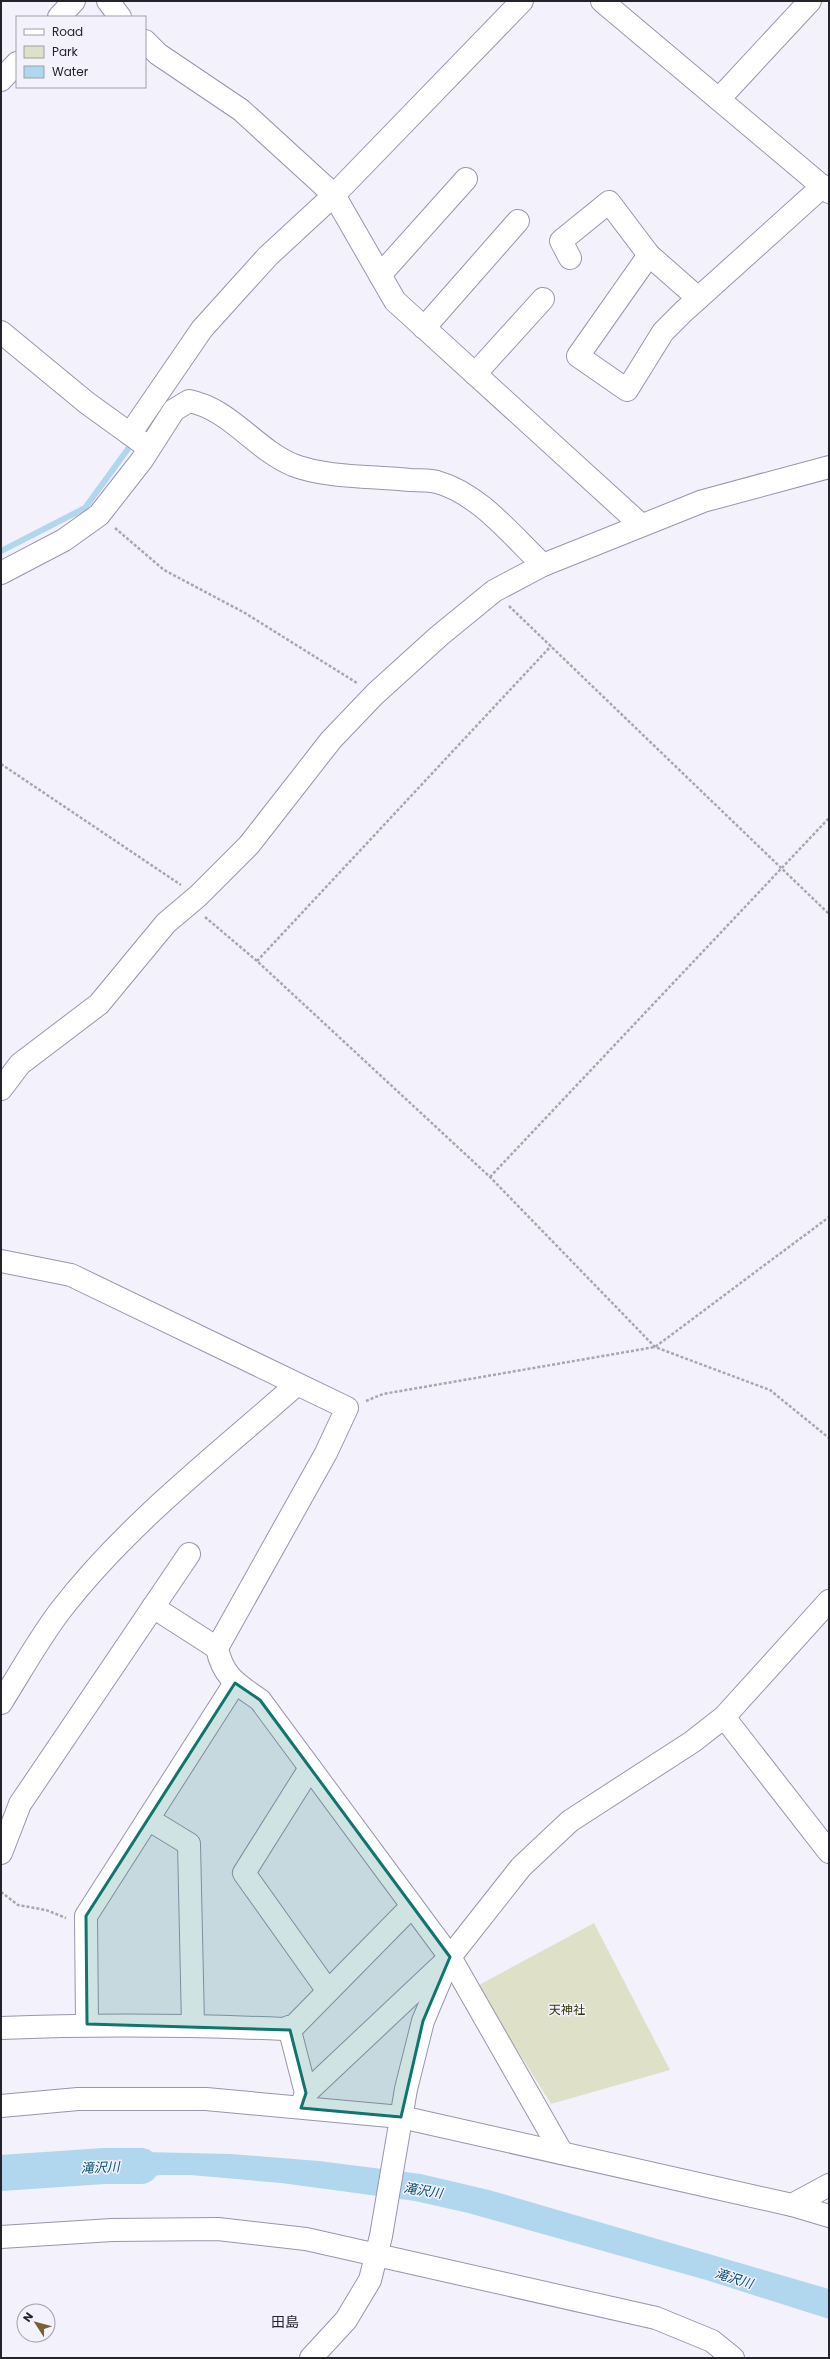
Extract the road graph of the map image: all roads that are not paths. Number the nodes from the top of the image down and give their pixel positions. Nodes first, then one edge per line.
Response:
1 (74, 1) edge
2 (108, 1) edge
3 (522, 1) edge
4 (602, 1) edge
5 (810, 1) edge
6 (61, 16) edge
7 (119, 16) edge
8 (146, 42) edge
9 (16, 64) edge
10 (1, 80) edge
11 (719, 99) junction
12 (466, 179) dead end
13 (826, 189) edge
14 (337, 200) junction
15 (518, 221) dead end
16 (649, 255) junction
17 (570, 258) dead end
18 (380, 275) junction
19 (698, 298) junction
20 (543, 299) dead end
21 (424, 328) junction
22 (1, 332) edge
23 (475, 374) junction
24 (139, 441) junction
25 (829, 467) edge
26 (641, 525) junction
27 (543, 565) junction
28 (1, 573) edge
29 (1, 1089) edge
30 (1, 1261) edge
31 (296, 1385) junction
32 (189, 1554) dead end
33 (829, 1601) edge
34 (153, 1607) junction
35 (217, 1648) junction
36 (235, 1683) junction
37 (1, 1703) edge
38 (724, 1717) junction
39 (310, 1768) junction
40 (148, 1819) junction
41 (829, 1852) edge
42 (1, 1854) edge
43 (412, 1906) junction
44 (450, 1957) junction
45 (328, 1991) junction
46 (87, 2024) junction
47 (193, 2025) junction
48 (290, 2027) junction
49 (1, 2028) edge
50 (304, 2100) junction
51 (1, 2106) edge
52 (400, 2124) junction
53 (562, 2153) junction
54 (829, 2185) edge
55 (792, 2205) junction
56 (829, 2216) edge
57 (1, 2237) edge
58 (379, 2245) junction
59 (311, 2358) edge
60 (733, 2358) edge

1 - 6 street
2 - 7 street
3 - 14 street
4 - 11 street
5 - 11 street
8 - 14 street
9 - 10 street
11 - 13 street
12 - 18 street
13 - 19 street
14 - 18 street
14 - 24 street
15 - 21 street
16 - 17 street
16 - 19 street
16 - 19 street
18 - 21 street
20 - 23 street
21 - 23 street
22 - 24 street
23 - 26 street
24 - 27 street
24 - 28 street
25 - 26 street
26 - 27 street
27 - 29 street
30 - 31 street
31 - 35 street
31 - 37 street
32 - 34 street
33 - 38 street
34 - 35 street
34 - 42 street
35 - 36 street
36 - 39 street
36 - 40 street
38 - 41 street
38 - 44 street
39 - 43 street
39 - 45 street
40 - 46 street
40 - 47 street
43 - 44 street
43 - 45 street
44 - 50 street
44 - 52 street
44 - 53 street
45 - 48 street
46 - 47 street
46 - 49 street
47 - 48 street
48 - 50 street
50 - 51 street
50 - 52 street
52 - 53 street
52 - 58 street
53 - 55 street
54 - 55 street
55 - 56 street
57 - 58 street
58 - 59 street
58 - 60 street

